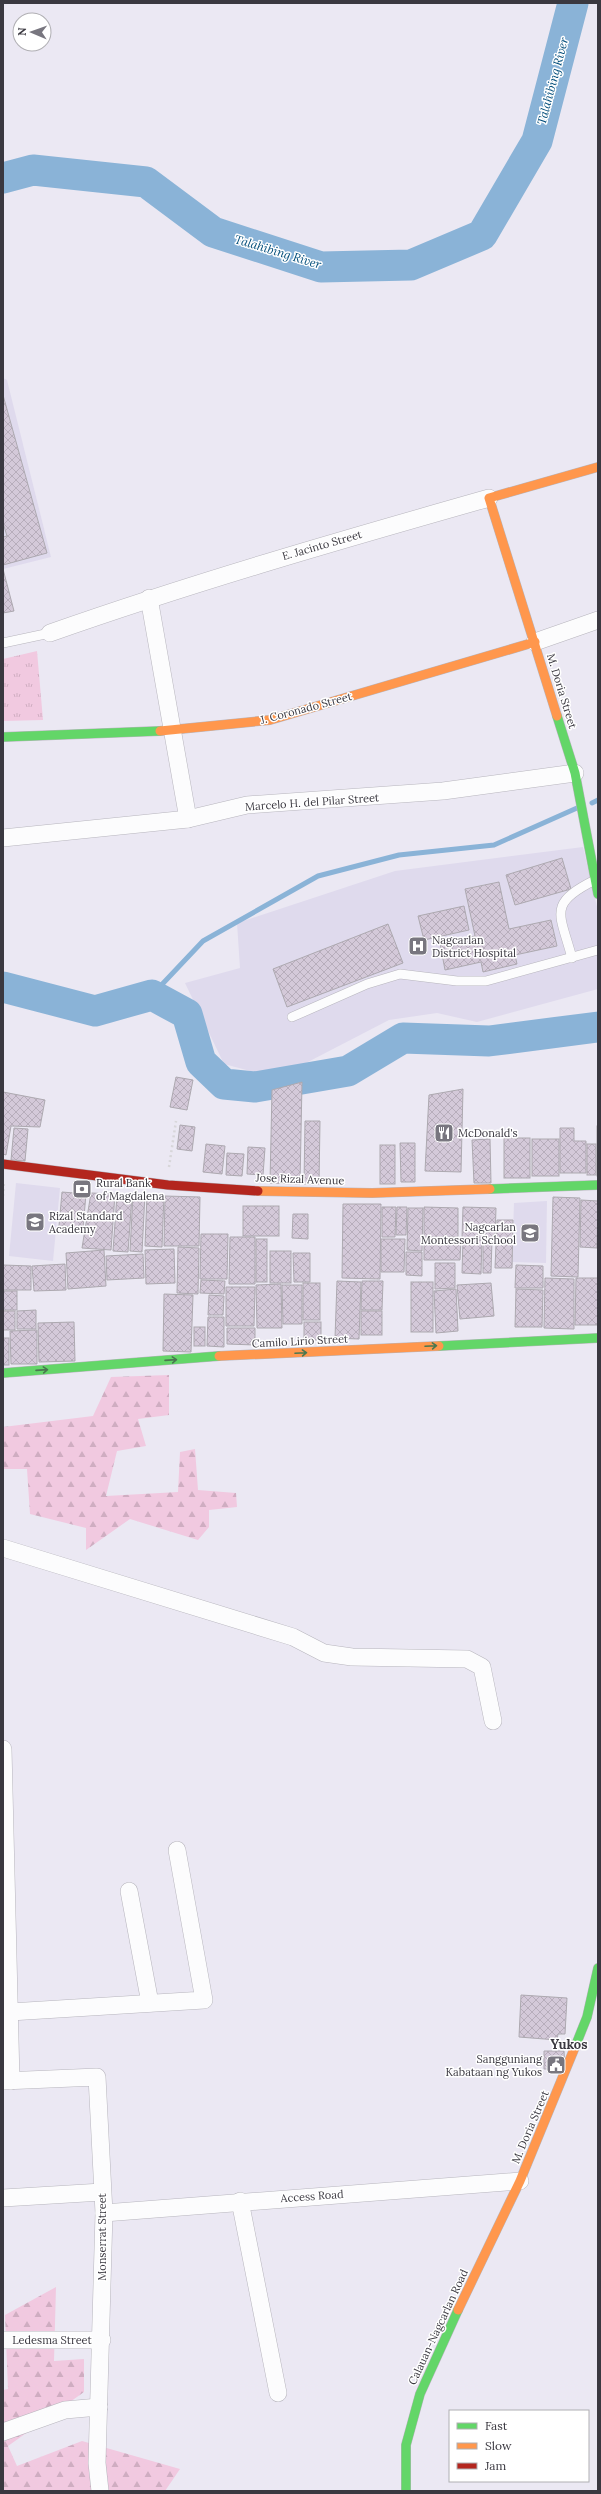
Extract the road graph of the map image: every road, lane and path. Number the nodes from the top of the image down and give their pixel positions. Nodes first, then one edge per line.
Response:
1 (598, 467) edge
2 (489, 498) junction
3 (149, 598) junction
4 (598, 620) edge
5 (50, 633) joint
6 (535, 642) junction
7 (3, 643) edge
8 (173, 731) junction
9 (3, 737) edge
10 (575, 773) junction
11 (188, 819) junction
12 (3, 838) edge
13 (597, 889) edge
14 (598, 950) edge
15 (572, 958) junction
16 (292, 1018) dead end
17 (176, 1121) dead end
18 (3, 1164) edge
19 (168, 1185) junction
20 (598, 1185) edge
21 (598, 1338) edge
22 (3, 1373) edge
23 (3, 1548) edge
24 (493, 1721) dead end
25 (3, 1749) edge
26 (3, 1786) edge
27 (177, 1850) dead end
28 (129, 1891) dead end
29 (598, 1968) edge
30 (150, 2003) junction
31 (10, 2012) junction
32 (7, 2081) edge
33 (520, 2181) junction
34 (102, 2192) junction
35 (3, 2198) edge
36 (240, 2201) junction
37 (104, 2213) junction
38 (3, 2340) edge
39 (102, 2340) junction
40 (278, 2393) dead end
41 (99, 2407) junction
42 (3, 2432) edge
43 (100, 2491) edge
44 (406, 2491) edge

1 - 2 street, E. Jacinto Street
2 - 3 street, E. Jacinto Street
2 - 6 street, M. Doria Street
3 - 5 street, E. Jacinto Street
3 - 8 street
4 - 6 street, J. Coronado Street
5 - 7 lane
6 - 8 street, J. Coronado Street
6 - 10 street, M. Doria Street
8 - 9 street, J. Coronado Street
8 - 11 street
10 - 11 street, Marcelo H. del Pilar Street
10 - 13 street, M. Doria Street
11 - 12 street, Marcelo H. del Pilar Street
13 - 15 lane
14 - 15 lane
15 - 16 lane
17 - 19 path
18 - 19 street, Jose Rizal Avenue
19 - 20 street, Jose Rizal Avenue
22 -> 21 street, Camilo Lirio Street
23 - 24 street
25 - 26 street
26 - 31 street
27 - 30 street
28 - 30 street
29 - 33 street, M. Doria Street
30 - 31 street
31 - 32 street
32 - 34 street, Monserrat Street
33 - 36 street, Access Road
33 - 44 street, Calauan-Nagcarlan Road
34 - 35 street
34 - 37 street, Monserrat Street
36 - 37 street, Access Road
36 - 40 street
37 - 39 street, Monserrat Street
38 - 39 street, Ledesma Street
39 - 41 street, Monserrat Street
41 - 42 street
41 - 43 street, Monserrat Street

